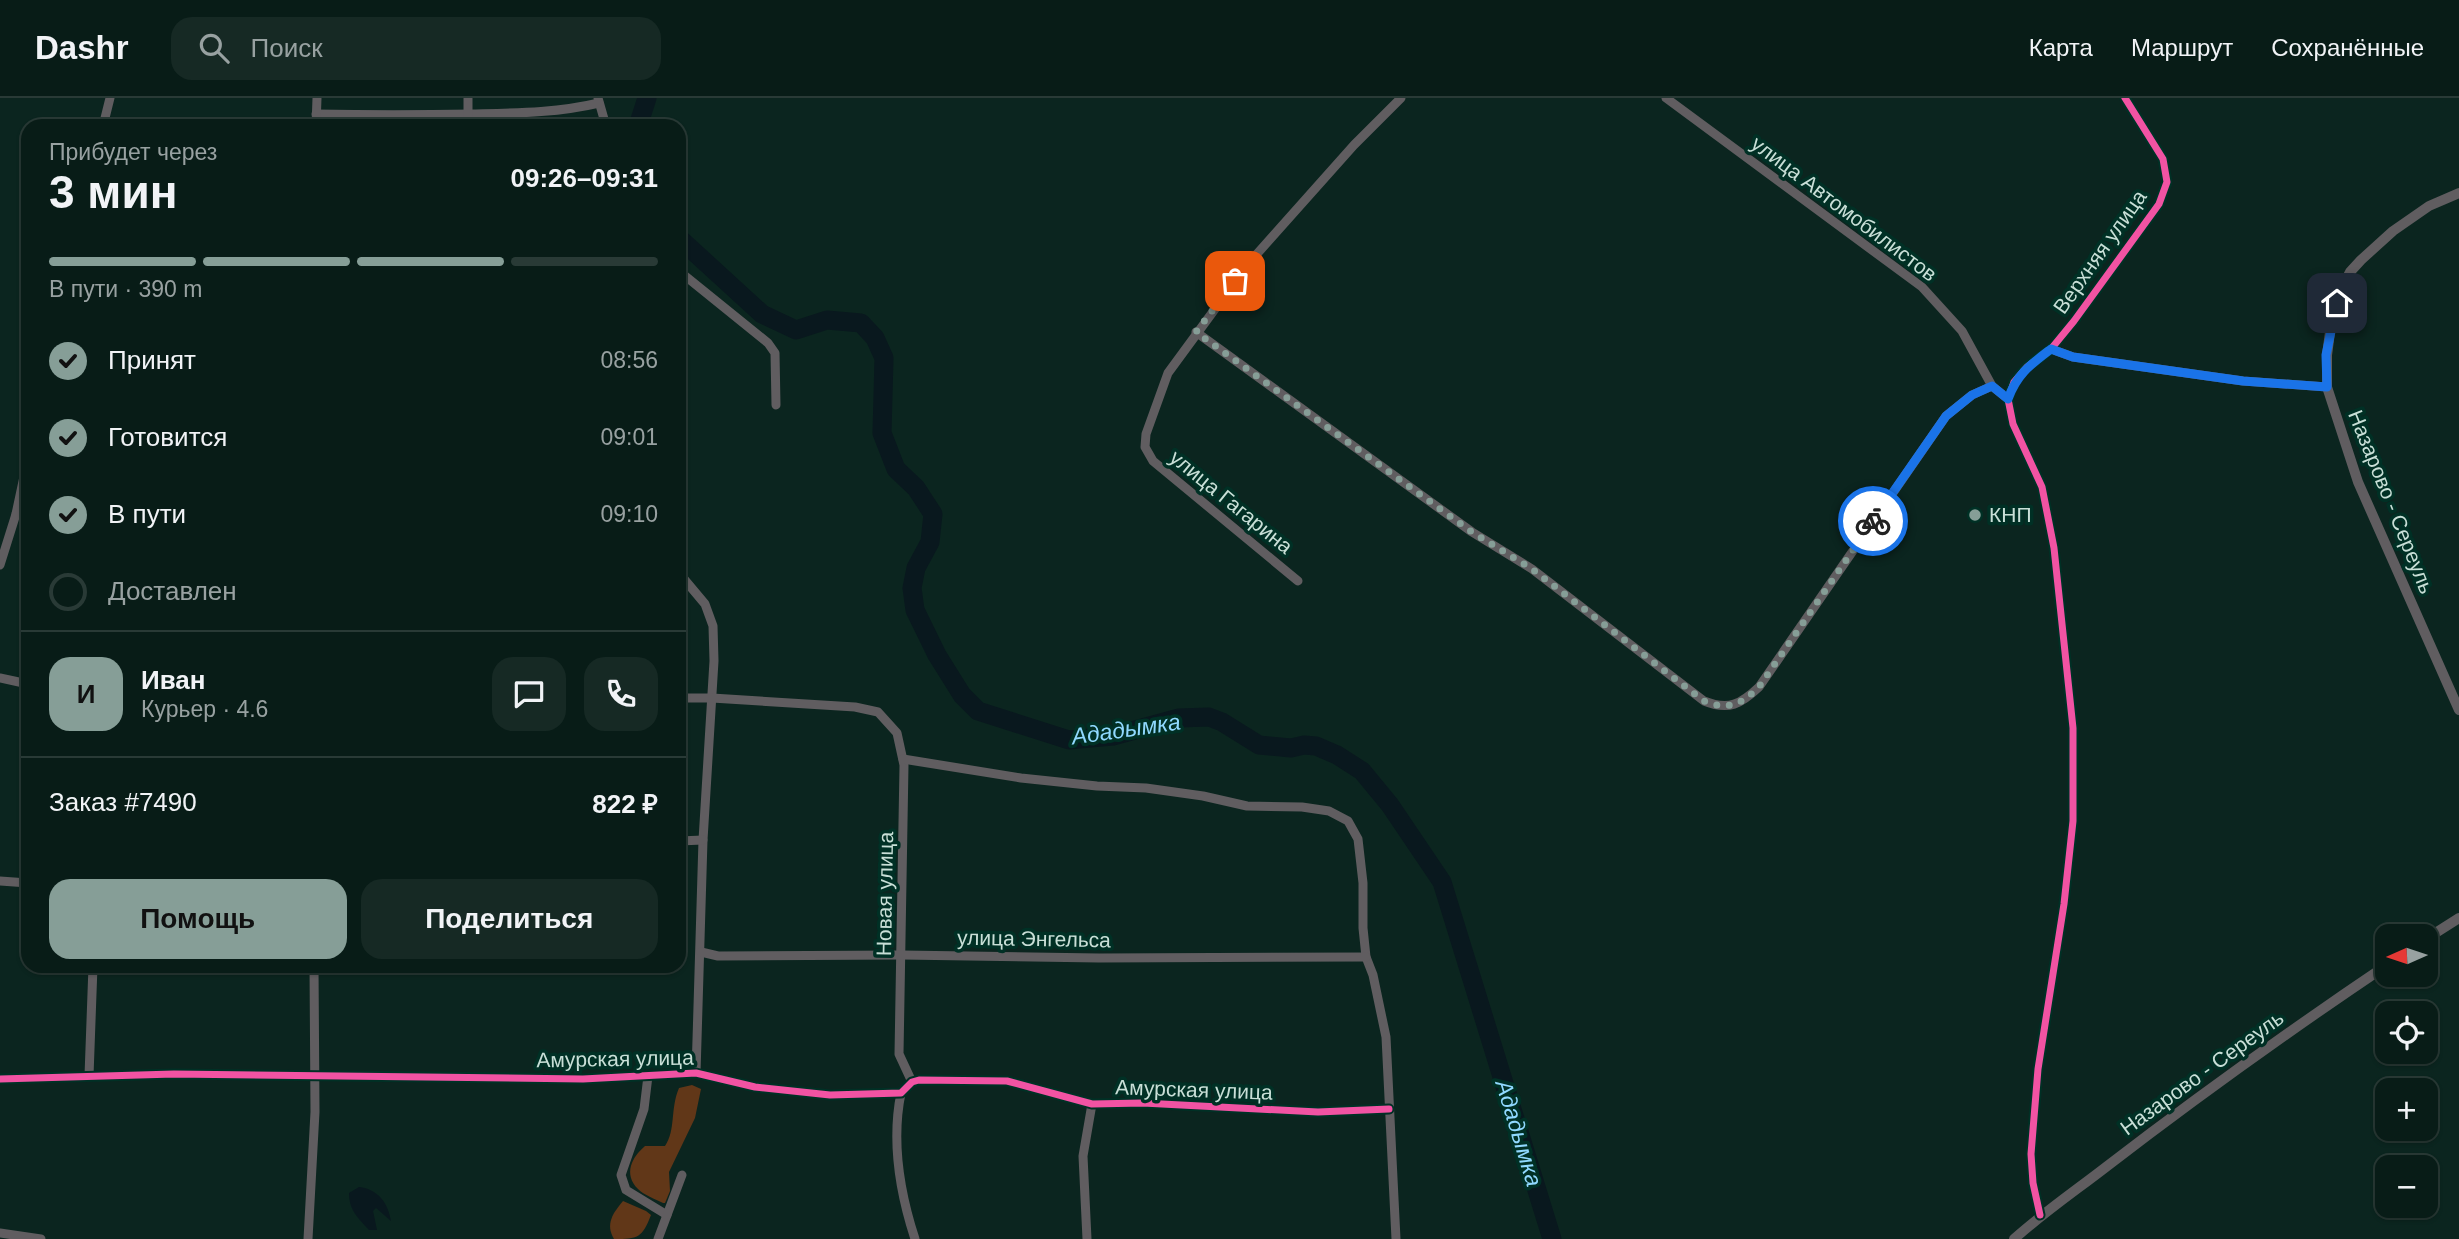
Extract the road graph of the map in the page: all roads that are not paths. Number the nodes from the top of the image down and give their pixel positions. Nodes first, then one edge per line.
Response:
1 (110, 98) edge
2 (317, 98) edge
3 (468, 98) edge
4 (1401, 98) edge
5 (1666, 98) edge
6 (2125, 98) edge
7 (599, 100) edge
8 (316, 114) junction
9 (468, 114) junction
10 (105, 119) edge
11 (316, 119) edge
12 (468, 119) edge
13 (604, 119) edge
14 (2459, 193) edge
15 (686, 277) edge
16 (1196, 332) junction
17 (2051, 349) junction
18 (1992, 386) junction
19 (2327, 387) junction
20 (2008, 399) junction
21 (776, 405) dead end
22 (21, 491) edge
23 (16, 514) junction
24 (21, 515) edge
25 (0, 565) edge
26 (686, 581) edge
27 (1298, 581) dead end
28 (0, 678) edge
29 (21, 682) edge
30 (686, 698) edge
31 (712, 698) junction
32 (2459, 710) edge
33 (903, 759) junction
34 (703, 840) junction
35 (686, 841) edge
36 (0, 881) edge
37 (21, 882) edge
38 (2459, 918) edge
39 (2438, 931) edge
40 (701, 952) junction
41 (902, 955) junction
42 (1366, 957) junction
43 (93, 973) edge
44 (314, 973) edge
45 (2375, 974) edge
46 (696, 1073) junction
47 (314, 1074) junction
48 (89, 1076) junction
49 (648, 1076) junction
50 (0, 1079) edge
51 (912, 1082) junction
52 (901, 1093) junction
53 (1091, 1104) junction
54 (1389, 1109) junction
55 (682, 1175) dead end
56 (667, 1215) junction
57 (2040, 1215) junction
58 (0, 1233) edge
59 (41, 1239) edge
60 (308, 1239) edge
61 (658, 1239) edge
62 (915, 1239) edge
63 (1087, 1239) edge
64 (1396, 1239) edge
65 (2014, 1239) edge

1 - 10 street
2 - 8 street
3 - 9 street
4 - 16 street
5 - 18 street, улица Автомобилистов
6 - 17 street, Верхняя улица
7 - 9 street
7 - 13 street
8 - 9 street
8 - 11 street
9 - 12 street
14 - 19 street, Назарово - Сереуль
15 - 21 street
16 - 18 street
16 - 27 street, улица Гагарина
17 - 19 street
17 - 20 street, Верхняя улица
18 - 20 street, улица Автомобилистов
19 - 32 street, Назарово - Сереуль
20 - 57 street
22 - 23 street
23 - 24 street
23 - 25 street
26 - 31 street
28 - 29 street
30 - 31 street
31 - 33 street, Новая улица
31 - 34 street
33 - 41 street, Новая улица
33 - 42 street
34 - 35 street
34 - 40 street
36 - 37 street
38 - 39 street
40 - 41 street, улица Энгельса
40 - 46 street
41 - 42 street, улица Энгельса
41 - 51 street, Новая улица
42 - 54 street
43 - 48 street
44 - 47 street
45 - 57 street, Назарово - Сереуль
46 - 49 street, Амурская улица
46 - 52 street, Амурская улица
47 - 48 street, Амурская улица
47 - 49 street, Амурская улица
47 - 60 street
48 - 50 street, Амурская улица
49 - 56 street
51 - 52 street
51 - 53 street, Амурская улица
52 - 62 street
53 - 54 street, Амурская улица
53 - 63 street
54 - 64 street
55 - 56 street
56 - 61 street
57 - 65 street, Назарово - Сереуль
58 - 59 street

